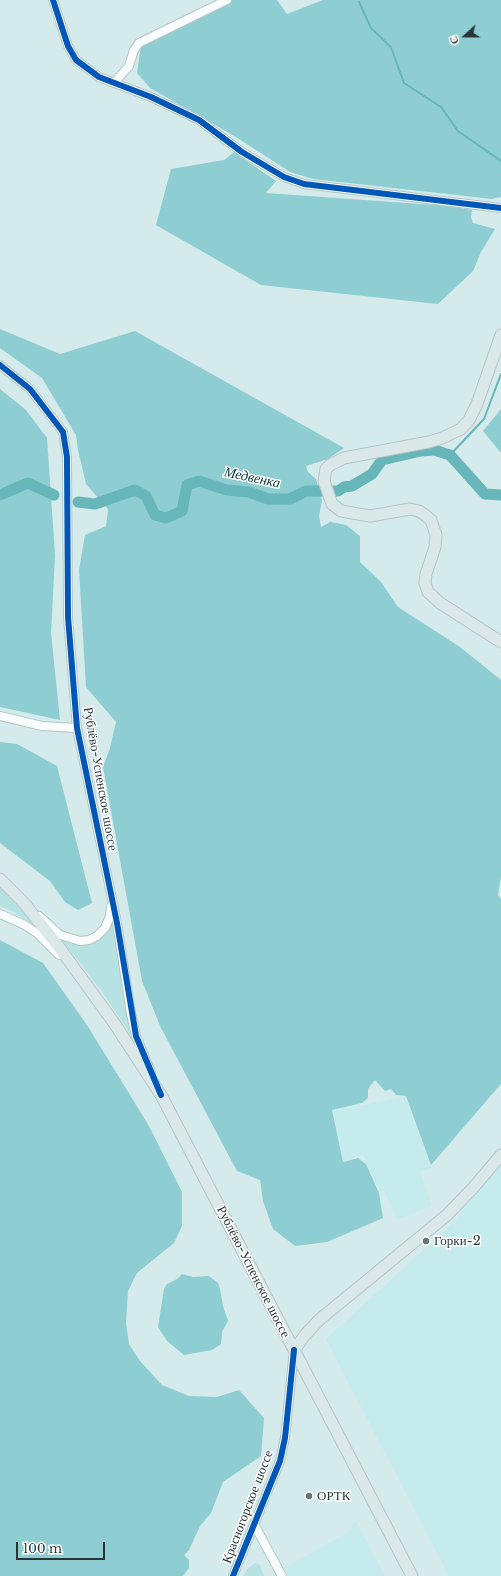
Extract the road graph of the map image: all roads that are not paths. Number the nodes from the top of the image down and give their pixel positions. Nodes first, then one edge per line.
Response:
1 (53, 0) edge
2 (227, 0) edge
3 (114, 83) junction
4 (501, 208) edge
5 (501, 334) edge
6 (0, 365) edge
7 (501, 642) edge
8 (0, 716) edge
9 (77, 728) junction
10 (0, 879) edge
11 (112, 901) junction
12 (24, 903) junction
13 (0, 914) edge
14 (88, 986) junction
15 (161, 1095) junction
16 (501, 1155) edge
17 (294, 1350) junction
18 (254, 1524) junction
19 (233, 1576) edge
20 (282, 1576) edge
21 (412, 1576) edge

1 - 3 street
2 - 3 street
3 - 4 street
5 - 7 main road
6 - 9 street, Рублёво-Успенское шоссе
8 - 9 street
9 - 11 street, Рублёво-Успенское шоссе
10 - 12 main road, Рублёво-Успенское шоссе
11 - 12 street
11 - 15 street, Рублёво-Успенское шоссе
12 - 14 main road, Рублёво-Успенское шоссе
13 - 14 street
14 - 15 main road, Рублёво-Успенское шоссе
15 - 17 main road, Рублёво-Успенское шоссе
16 - 17 main road
17 - 18 street, Красногорское шоссе
17 - 21 main road, Рублёво-Успенское шоссе
18 - 19 street, Красногорское шоссе
18 - 20 street

